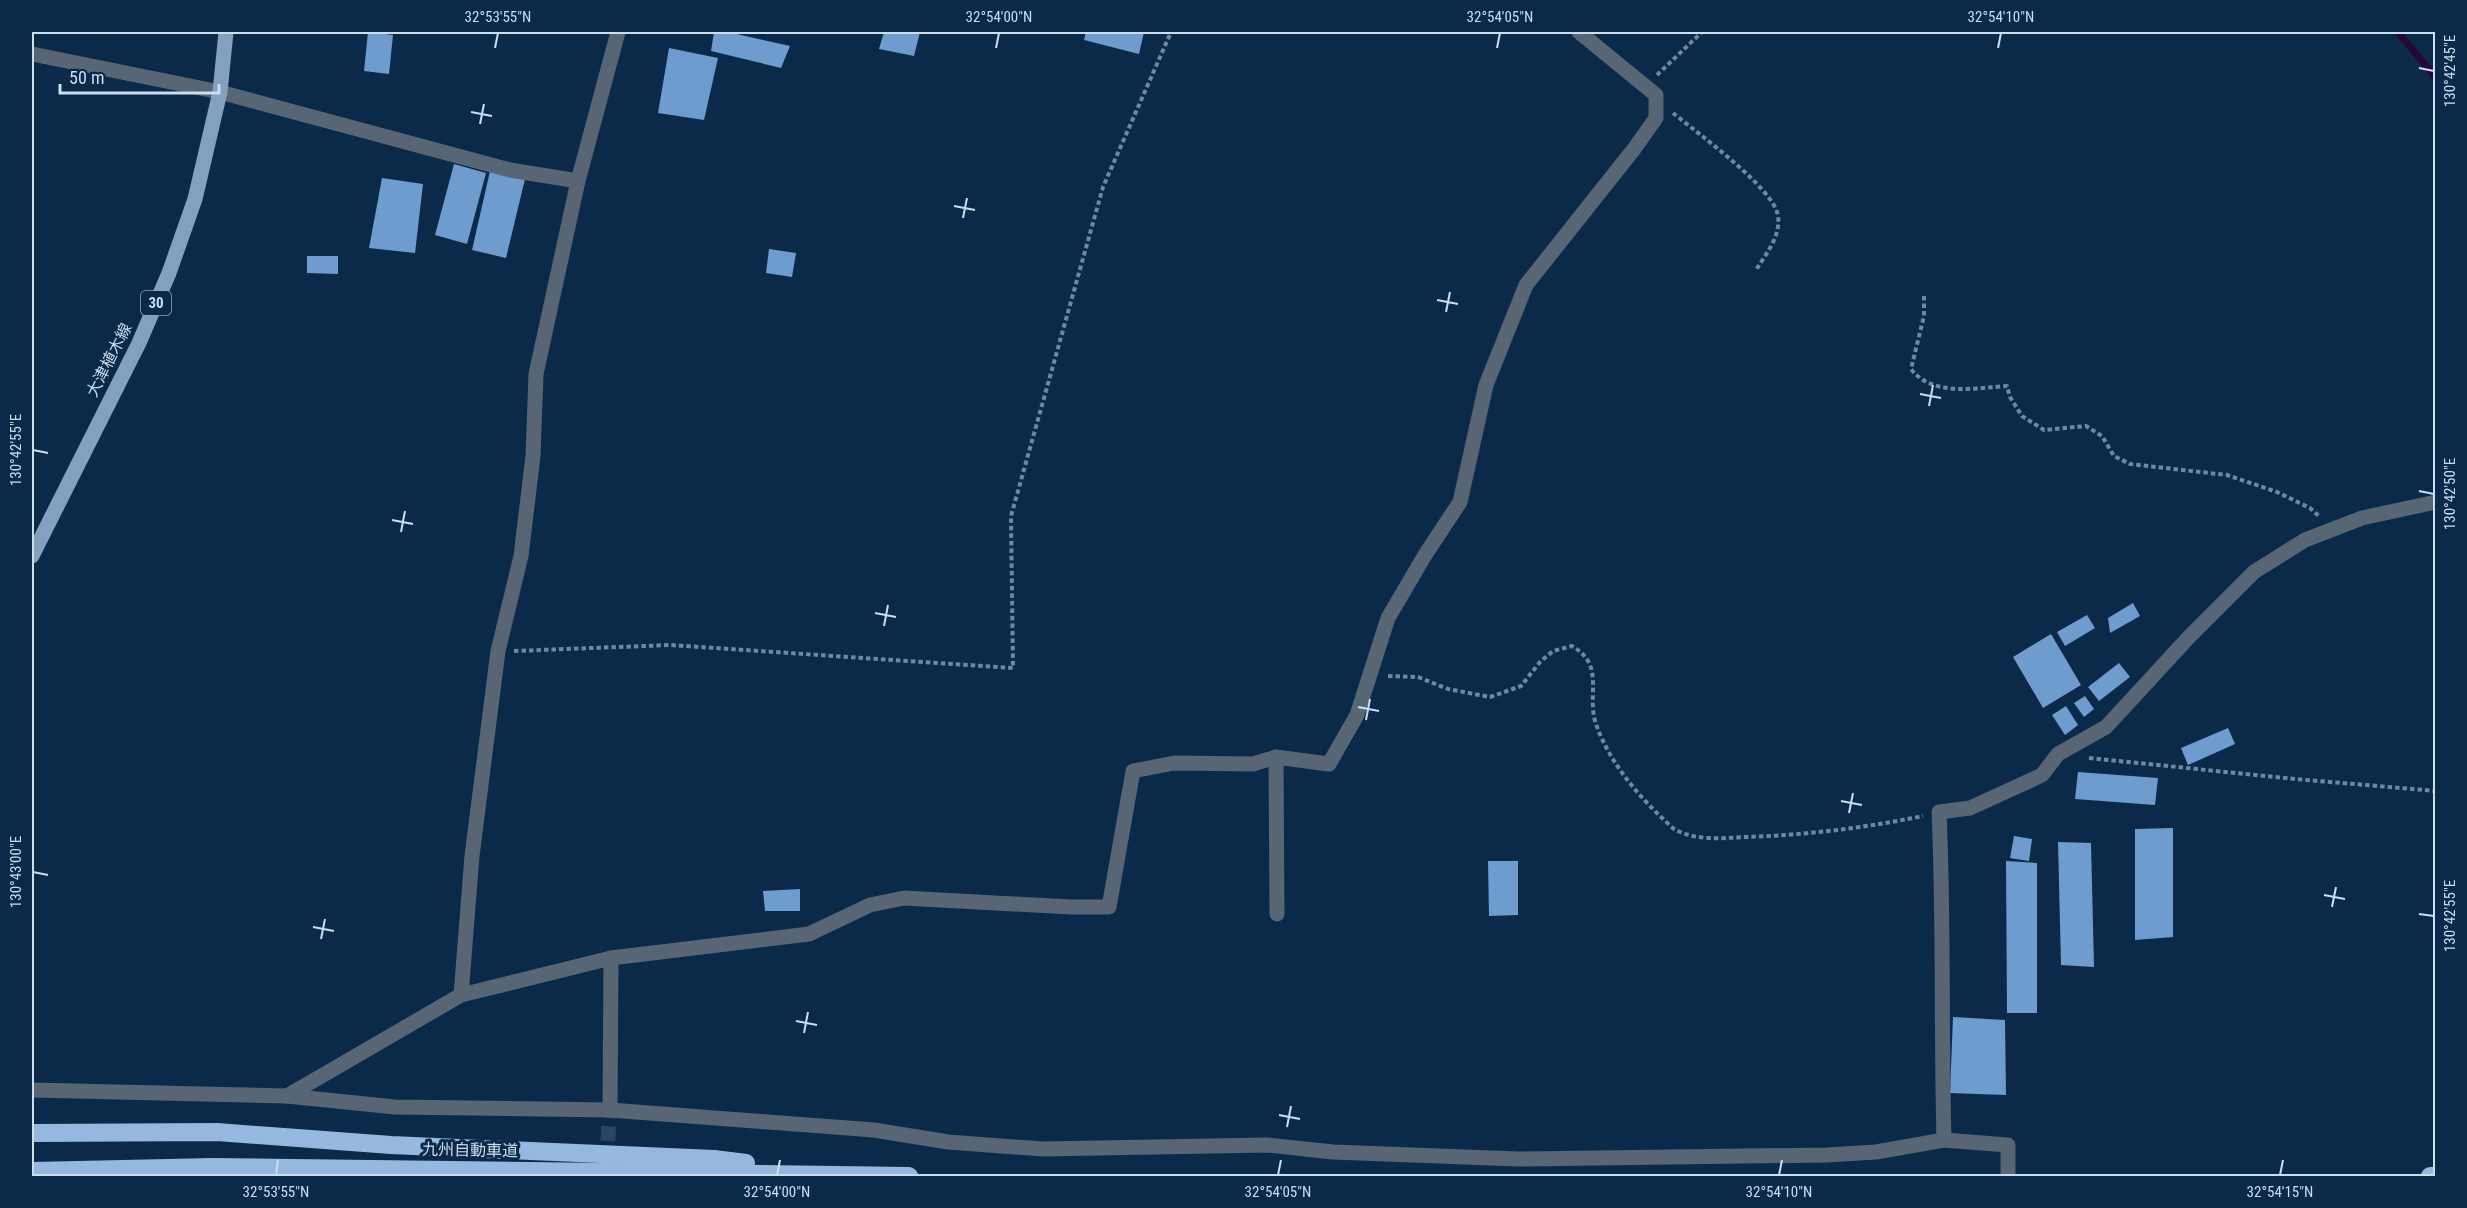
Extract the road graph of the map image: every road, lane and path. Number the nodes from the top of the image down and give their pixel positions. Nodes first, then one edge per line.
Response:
1 (226, 32) edge
2 (618, 32) edge
3 (1171, 32) edge
4 (1579, 32) edge
5 (1702, 32) edge
6 (32, 54) edge
7 (1645, 86) junction
8 (220, 92) junction
9 (1656, 105) junction
10 (578, 181) junction
11 (1756, 270) dead end
12 (1924, 296) dead end
13 (2436, 502) edge
14 (2335, 529) junction
15 (32, 556) edge
16 (498, 651) junction
17 (1370, 675) junction
18 (2058, 754) junction
19 (1276, 758) junction
20 (2436, 791) edge
21 (1939, 812) junction
22 (1278, 914) dead end
23 (611, 958) junction
24 (461, 995) junction
25 (32, 1090) edge
26 (287, 1096) junction
27 (610, 1110) junction
28 (32, 1133) edge
29 (1944, 1140) junction
30 (32, 1171) edge
31 (824, 1174) junction
32 (909, 1176) edge
33 (2008, 1176) edge
34 (2430, 1176) edge
35 (2436, 1176) edge

1 - 8 main road, 大津植木線 / 30
2 - 10 street
3 - 16 path
4 - 7 street
5 - 7 path
6 - 8 street
7 - 9 street
8 - 10 street
8 - 15 main road, 大津植木線 / 30
9 - 11 path
9 - 17 street
10 - 16 street
12 - 14 path
13 - 14 street
14 - 18 street
16 - 24 street
17 - 19 street
17 - 21 path
18 - 20 path
18 - 21 street
19 - 22 street
19 - 23 street
21 - 29 street
23 - 24 street
23 - 27 street
24 - 26 street
25 - 26 street
26 - 27 street
27 - 29 street
28 - 31 highway
29 - 33 street
30 - 31 highway, 九州自動車道
31 - 32 highway, 九州自動車道
34 - 35 highway

